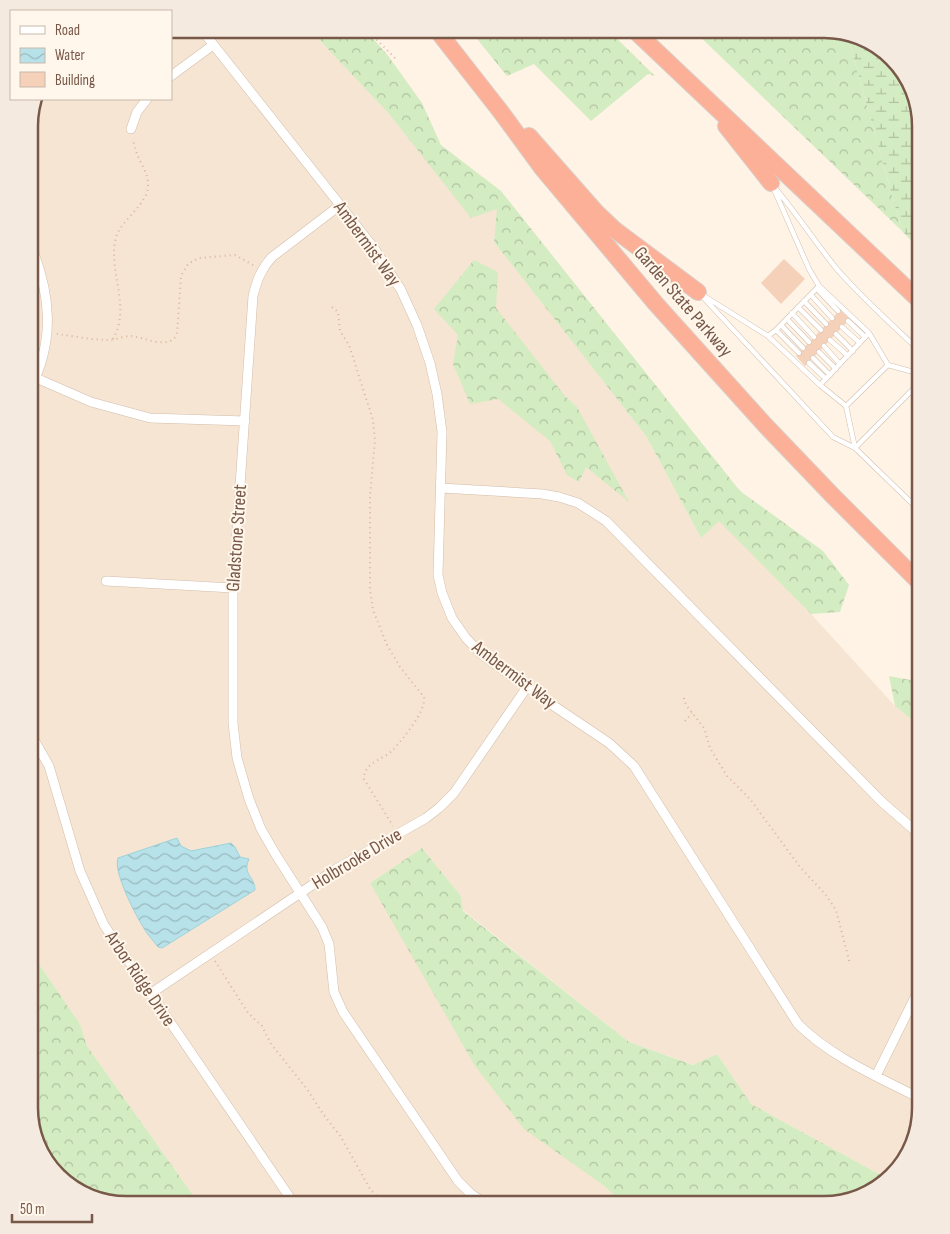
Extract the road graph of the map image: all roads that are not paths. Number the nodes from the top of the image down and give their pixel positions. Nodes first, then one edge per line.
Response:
1 (208, 38) edge
2 (443, 38) edge
3 (642, 38) edge
4 (213, 45) junction
5 (172, 75) edge
6 (146, 100) edge
7 (708, 101) junction
8 (501, 112) junction
9 (130, 128) road end
10 (771, 183) junction
11 (339, 206) junction
12 (38, 264) edge
13 (818, 287) junction
14 (698, 292) junction
15 (912, 293) edge
16 (811, 295) junction
17 (804, 301) junction
18 (798, 307) junction
19 (838, 311) dead end
20 (792, 314) junction
21 (832, 318) dead end
22 (787, 319) junction
23 (848, 321) dead end
24 (826, 324) dead end
25 (781, 325) junction
26 (842, 327) dead end
27 (776, 330) junction
28 (821, 330) dead end
29 (836, 334) dead end
30 (867, 335) junction
31 (768, 336) junction
32 (814, 337) dead end
33 (830, 340) dead end
34 (809, 342) dead end
35 (860, 343) junction
36 (912, 343) edge
37 (824, 346) dead end
38 (803, 348) dead end
39 (853, 351) junction
40 (819, 352) dead end
41 (799, 353) dead end
42 (848, 356) junction
43 (813, 358) dead end
44 (808, 363) dead end
45 (840, 364) junction
46 (888, 365) junction
47 (836, 369) junction
48 (912, 372) edge
49 (38, 373) edge
50 (830, 375) junction
51 (38, 379) edge
52 (826, 379) junction
53 (820, 386) junction
54 (912, 390) edge
55 (846, 406) junction
56 (245, 422) junction
57 (855, 448) junction
58 (441, 488) junction
59 (912, 503) edge
60 (912, 575) edge
61 (106, 581) dead end
62 (232, 588) junction
63 (527, 687) junction
64 (38, 747) edge
65 (912, 829) edge
66 (301, 893) junction
67 (150, 994) junction
68 (912, 1003) edge
69 (876, 1076) junction
70 (912, 1094) edge
71 (289, 1196) edge
72 (474, 1196) edge

1 - 4 street, Ambermist Way
2 - 8 highway, Garden State Parkway
3 - 7 highway
4 - 5 street
4 - 11 street, Ambermist Way
6 - 9 street
7 - 10 highway
7 - 15 highway
8 - 14 highway
8 - 60 highway, Garden State Parkway
10 - 13 lane
10 - 36 lane
11 - 56 street, Gladstone Street
11 - 58 street, Ambermist Way
12 - 49 street
13 - 16 lane
13 - 19 lane
13 - 30 lane
14 - 31 lane
14 - 57 lane
16 - 17 lane
16 - 21 lane
17 - 18 lane
17 - 24 lane
18 - 20 lane
18 - 28 lane
20 - 22 lane
20 - 32 lane
22 - 25 lane
22 - 34 lane
23 - 30 lane
25 - 27 lane
25 - 38 lane
26 - 35 lane
27 - 31 lane
27 - 41 lane
29 - 39 lane
30 - 35 lane
30 - 46 lane
31 - 53 lane
33 - 42 lane
35 - 39 lane
37 - 45 lane
39 - 42 lane
40 - 47 lane
42 - 45 lane
43 - 50 lane
44 - 52 lane
45 - 47 lane
46 - 48 lane
46 - 55 lane
47 - 50 lane
50 - 52 lane
51 - 56 street
52 - 53 lane
53 - 55 lane
54 - 57 lane
55 - 57 lane
56 - 62 street, Gladstone Street
57 - 59 lane
58 - 63 street, Ambermist Way
58 - 65 street
61 - 62 street
62 - 66 street, Gladstone Street
63 - 66 street, Holbrooke Drive
63 - 69 street, Ambermist Way
64 - 67 street, Arbor Ridge Drive
66 - 67 street, Holbrooke Drive
66 - 72 street
67 - 71 street, Arbor Ridge Drive
68 - 69 street
69 - 70 street, Ambermist Way

